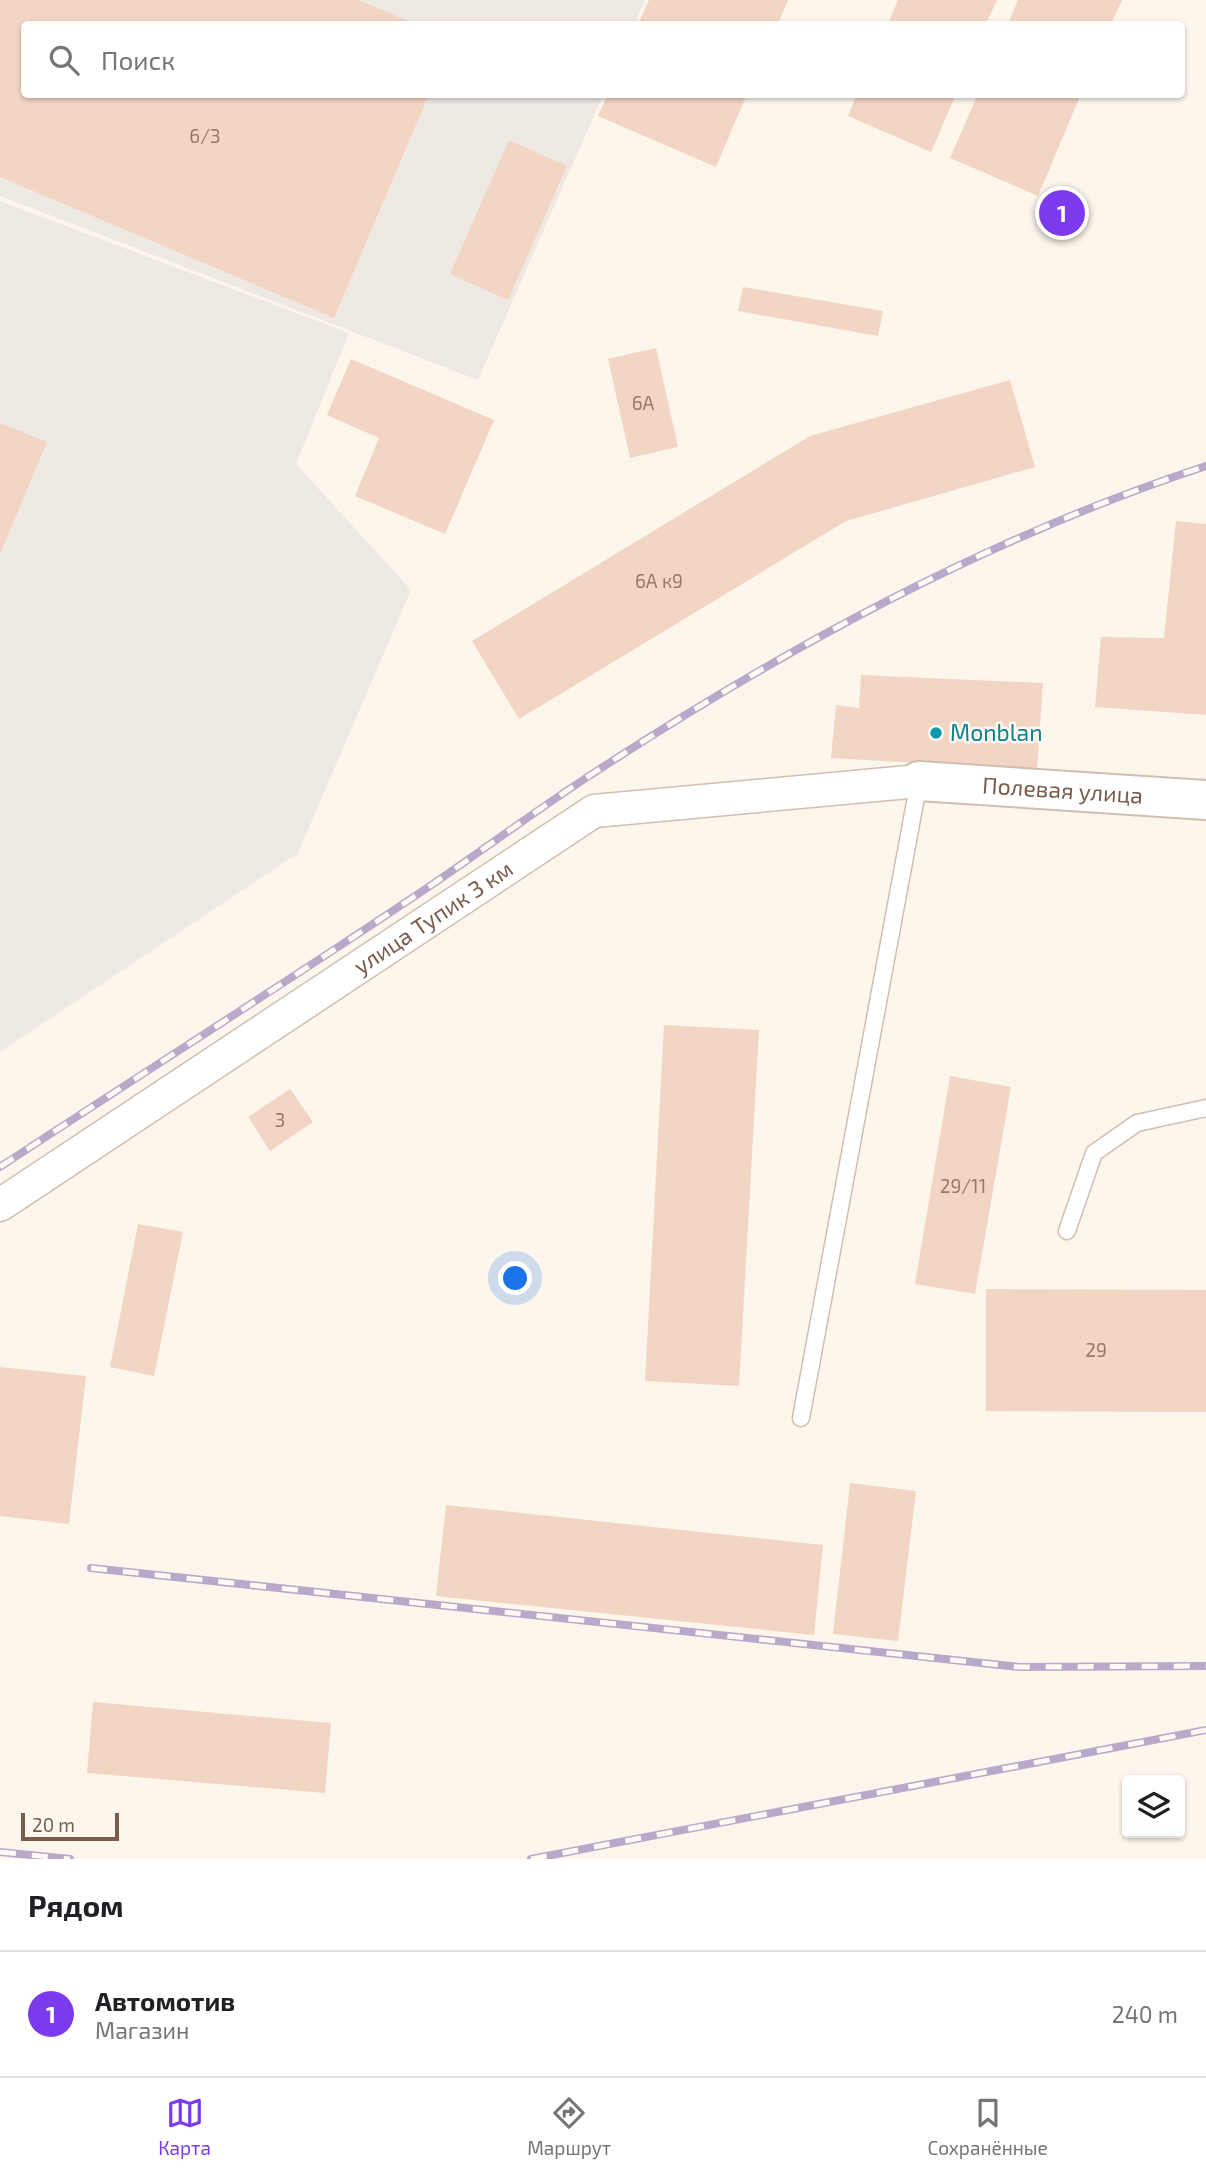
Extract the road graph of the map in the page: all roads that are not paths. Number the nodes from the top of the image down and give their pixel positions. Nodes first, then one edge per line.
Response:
1 (919, 781) junction
2 (1206, 800) edge
3 (1206, 1108) edge
4 (0, 1205) edge
5 (1067, 1231) dead end
6 (801, 1418) dead end

1 - 2 street, Полевая улица
1 - 4 street, улица Тупик 3 км
1 - 6 lane
3 - 5 lane

